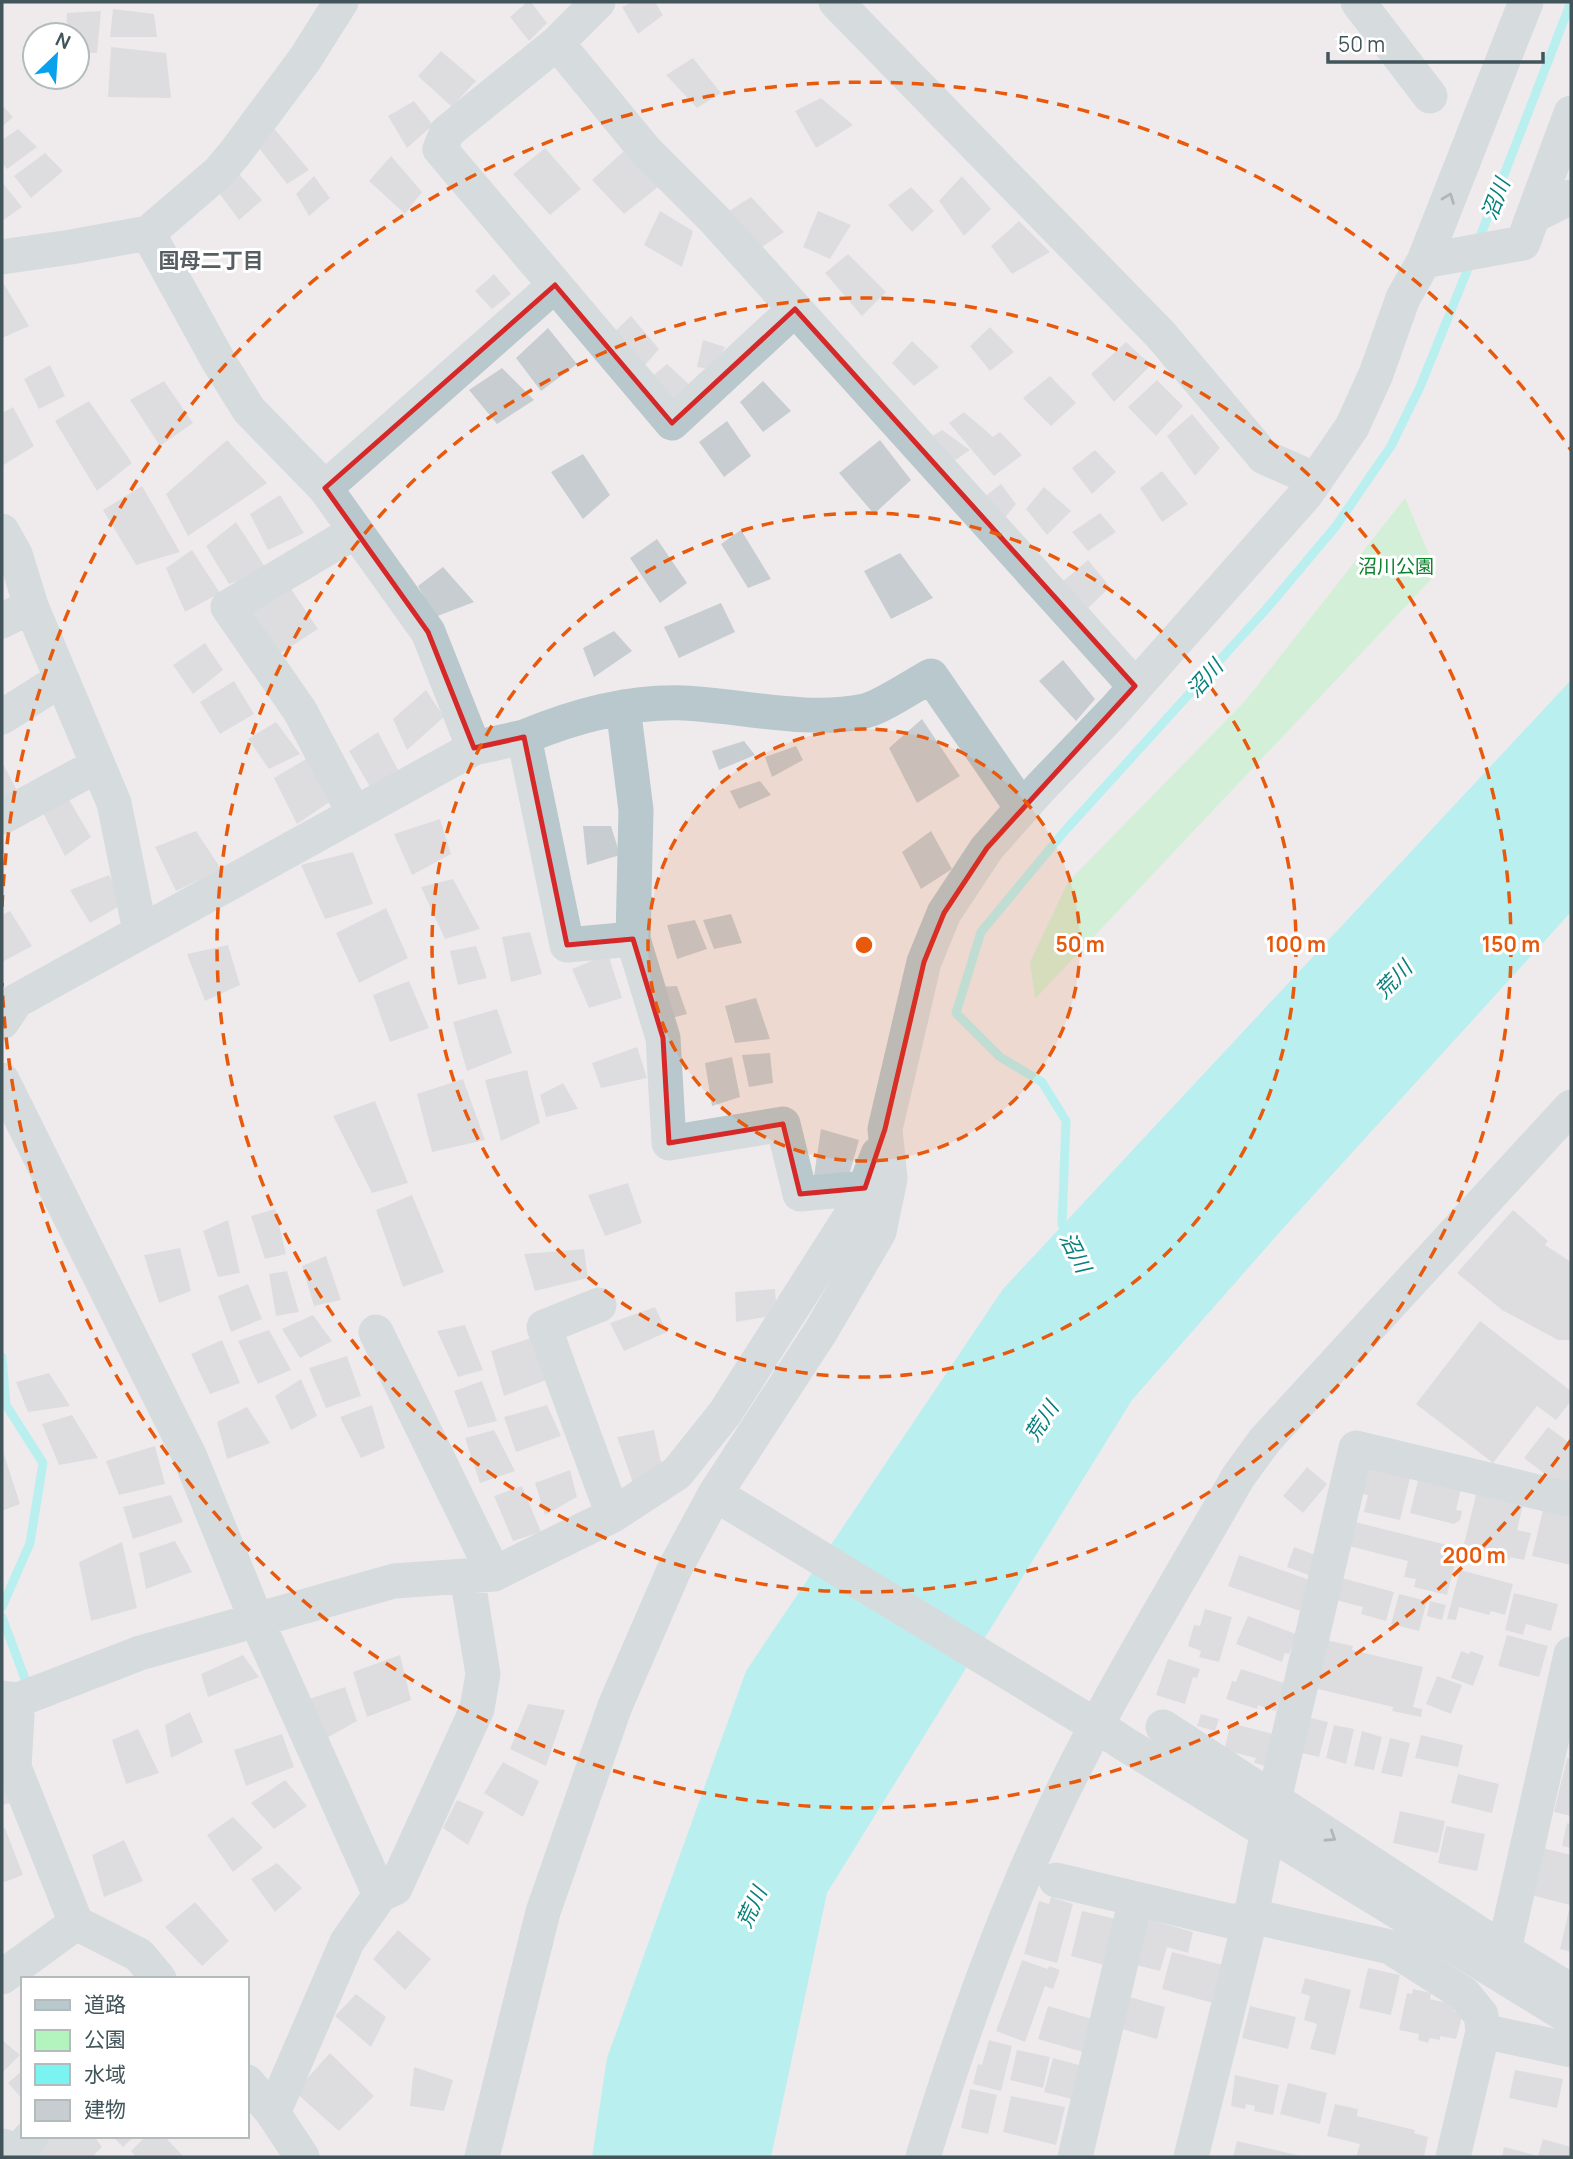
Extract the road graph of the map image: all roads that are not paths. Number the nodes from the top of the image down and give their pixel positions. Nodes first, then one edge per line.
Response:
1 (341, 2) edge
2 (597, 2) edge
3 (836, 2) edge
4 (1526, 2) edge
5 (1374, 8) edge
6 (557, 43) junction
7 (1430, 96) dead end
8 (1571, 113) edge
9 (1571, 197) edge
10 (1528, 229) junction
11 (148, 233) junction
12 (2, 257) edge
13 (1424, 261) junction
14 (555, 285) junction
15 (795, 309) junction
16 (1316, 480) junction
17 (325, 488) junction
18 (2, 531) edge
19 (356, 531) junction
20 (16, 613) edge
21 (62, 679) junction
22 (1135, 687) junction
23 (623, 707) junction
24 (2, 717) edge
25 (524, 737) junction
26 (474, 748) junction
27 (98, 765) junction
28 (1022, 808) junction
29 (354, 813) junction
30 (2, 817) edge
31 (140, 931) junction
32 (633, 939) junction
33 (2, 1021) edge
34 (2, 1080) edge
35 (1571, 1107) edge
36 (885, 1129) junction
37 (866, 1188) junction
38 (599, 1305) dead end
39 (376, 1332) dead end
40 (1571, 1500) edge
41 (728, 1501) junction
42 (613, 1515) junction
43 (481, 1575) junction
44 (256, 1619) junction
45 (1571, 1654) edge
46 (22, 1696) edge
47 (1097, 1727) junction
48 (1163, 1727) dead end
49 (1274, 1800) junction
50 (1056, 1880) dead end
51 (380, 1895) junction
52 (1136, 1899) junction
53 (1251, 1916) junction
54 (76, 1923) junction
55 (1504, 1951) junction
56 (2, 1977) edge
57 (157, 1977) edge
58 (1571, 1991) edge
59 (1571, 2018) edge
60 (1483, 2031) junction
61 (1571, 2050) edge
62 (248, 2083) edge
63 (277, 2104) junction
64 (30, 2138) edge
65 (2, 2146) edge
66 (302, 2157) edge
67 (482, 2157) edge
68 (923, 2157) edge
69 (1075, 2157) edge
70 (1191, 2157) edge
71 (1452, 2157) edge

1 - 11 street
2 - 6 street
3 - 16 street
13 -> 4 street
5 - 7 street
6 - 14 street
6 - 15 street
8 - 10 street
9 - 10 street
10 - 13 street
11 - 12 street
11 - 17 street
13 - 16 street
14 - 15 street
14 - 17 street
15 - 22 street
16 - 22 street
17 - 19 street
18 - 20 street
19 - 26 street
19 - 29 street
20 - 21 street
21 - 24 street
21 - 27 street
22 - 28 street
23 - 25 street
23 - 28 street
23 - 32 street
25 - 26 street
25 - 32 street
26 - 29 street
27 - 30 street
27 - 31 street
28 - 36 street
29 - 31 street
31 - 33 street
32 - 37 street
34 - 44 street
35 - 47 street
36 - 37 street
36 - 41 street
37 - 42 street
38 - 42 street
39 - 43 street
40 - 49 street
41 - 47 street
41 - 67 street
42 - 43 street
43 - 44 street
43 - 51 street
44 - 46 street
44 - 51 street
45 - 55 street
46 - 54 street
47 - 59 street, bridge
47 - 68 street
48 - 49 street
49 - 53 street
49 -> 55 street
50 - 52 street
51 - 63 street
52 - 53 street
52 - 69 street
53 - 60 street
53 - 70 street
54 - 56 street
54 - 57 street
55 - 58 street
60 - 61 street
60 - 71 street
62 - 63 street
63 - 66 street
64 - 65 street

